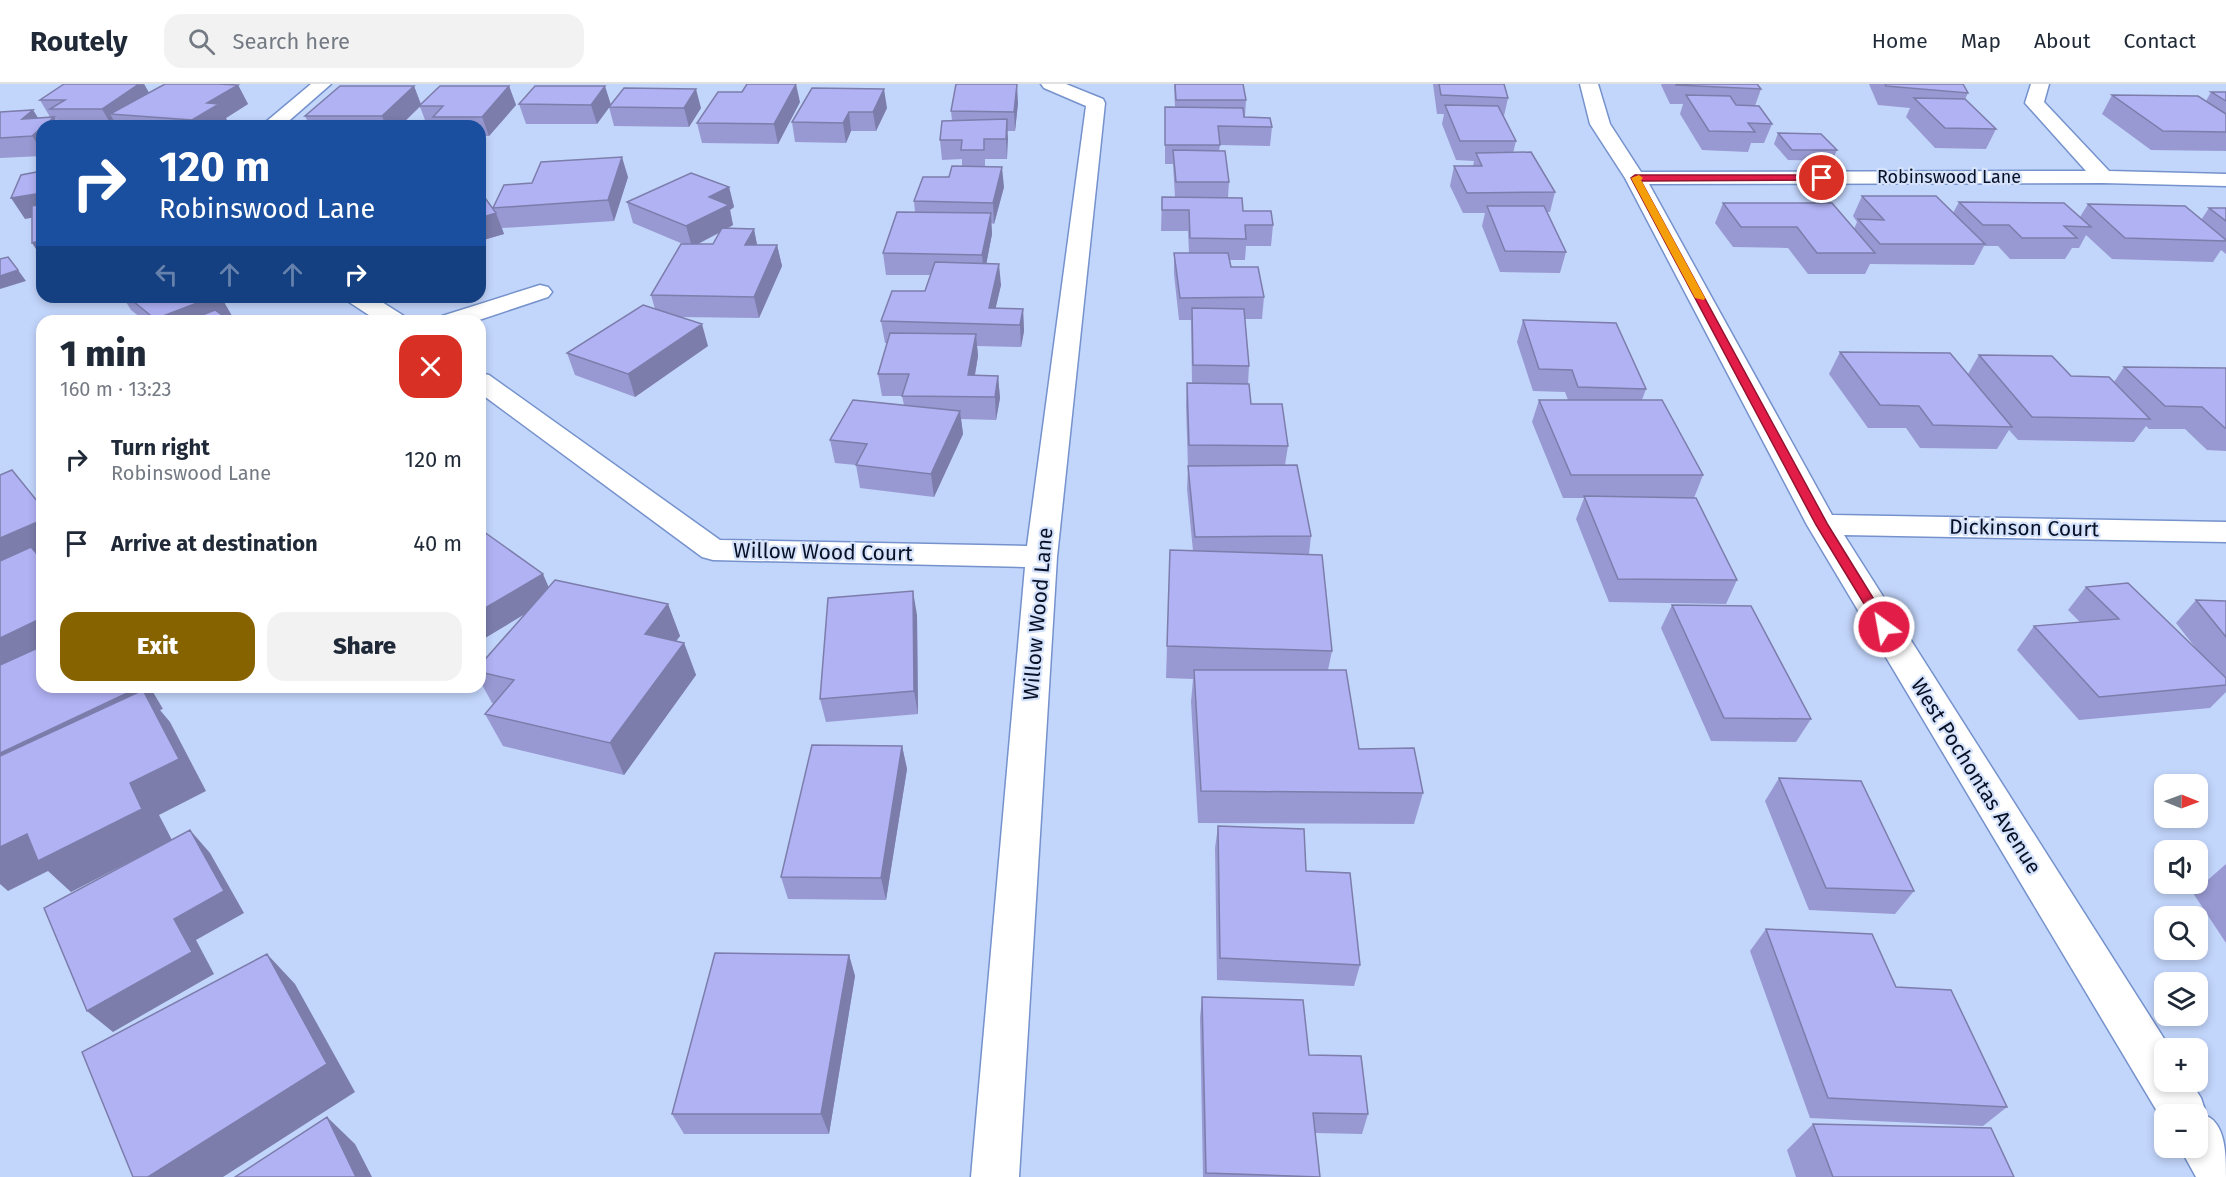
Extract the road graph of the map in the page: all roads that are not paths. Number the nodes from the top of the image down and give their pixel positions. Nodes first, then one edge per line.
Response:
1 (322, 84) edge
2 (1050, 84) edge
3 (1589, 84) edge
4 (2040, 84) edge
5 (278, 120) edge
6 (2103, 177) junction
7 (1635, 178) junction
8 (2226, 180) edge
9 (540, 292) dead end
10 (366, 303) edge
11 (385, 315) edge
12 (469, 315) edge
13 (486, 385) edge
14 (1822, 525) junction
15 (2226, 532) edge
16 (1041, 557) junction
17 (2179, 1104) edge
18 (2208, 1152) edge
19 (995, 1177) edge
20 (2223, 1177) edge

1 - 5 street
2 - 16 street, Willow Wood Lane
3 - 7 street, West Pochontas Avenue
4 - 6 street
6 - 7 street, Robinswood Lane
6 - 8 street, Robinswood Lane
7 - 14 street, West Pochontas Avenue
9 - 12 street
10 - 11 street
13 - 16 street, Willow Wood Court
14 - 15 street, Dickinson Court
14 - 17 street, West Pochontas Avenue
16 - 19 street, Willow Wood Lane
18 - 20 street

